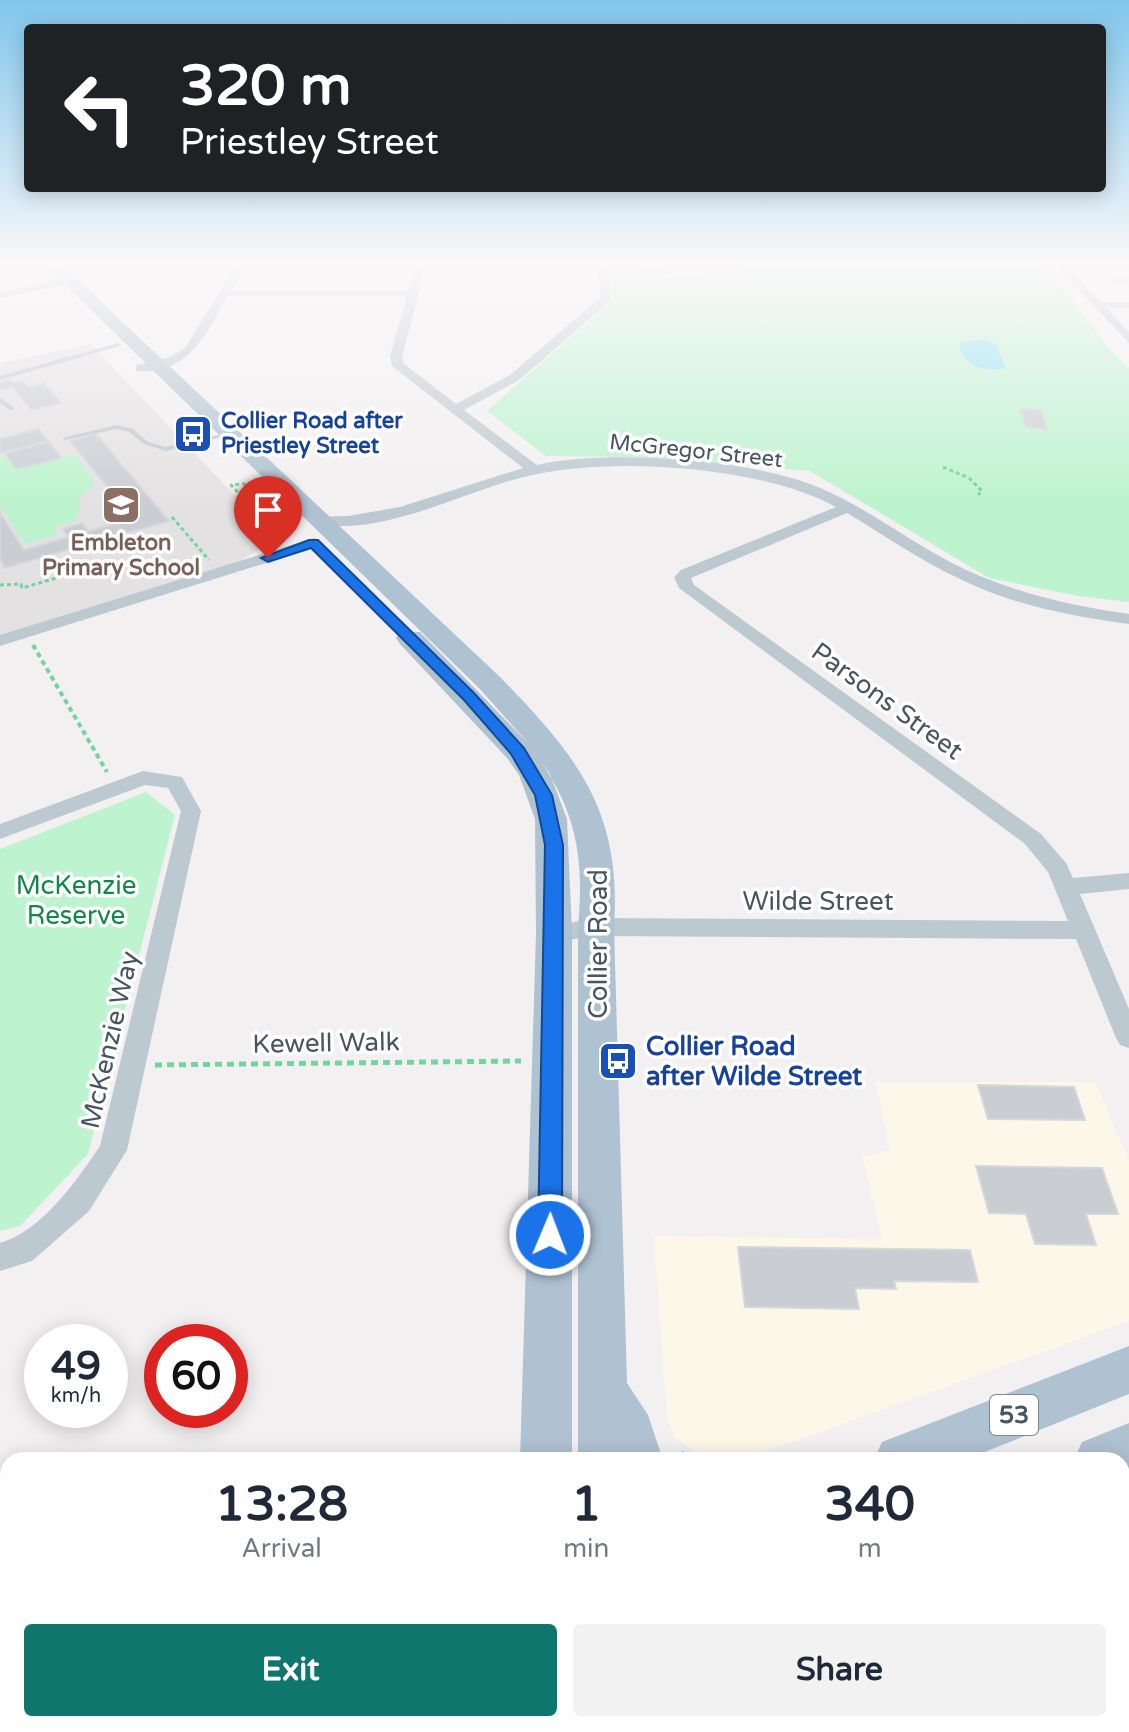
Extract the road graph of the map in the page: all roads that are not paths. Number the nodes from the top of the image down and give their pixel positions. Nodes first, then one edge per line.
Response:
1 (125, 346) edge
2 (125, 346) edge
3 (193, 346) edge
4 (399, 346) edge
5 (551, 346) edge
6 (138, 359) junction
7 (0, 378) edge
8 (0, 400) edge
9 (12, 409) dead end
10 (453, 410) junction
11 (219, 437) junction
12 (65, 438) dead end
13 (534, 470) junction
14 (847, 508) junction
15 (379, 516) junction
16 (326, 536) junction
17 (1129, 619) edge
18 (0, 641) edge
19 (0, 832) edge
20 (1129, 881) edge
21 (1065, 887) junction
22 (596, 927) junction
23 (1083, 930) junction
24 (554, 933) junction
25 (1129, 1038) edge
26 (0, 1257) edge
27 (1129, 1370) edge
28 (603, 1390) junction
29 (546, 1452) edge
30 (604, 1452) edge
31 (656, 1452) edge
32 (920, 1452) edge

1 - 6 main road, Collier Road
2 - 6 main road, Collier Road
3 - 6 street
4 - 10 street
5 - 10 street
6 - 7 lane
6 - 11 main road, Collier Road
8 - 9 lane
10 - 13 street
11 - 12 lane
11 - 16 main road, Collier Road
13 - 14 street, McGregor Street
13 - 15 street, McGregor Street
14 - 17 street, McGregor Street
14 - 21 street, Parsons Street
15 - 16 street, McGregor Street
15 - 16 street, McGregor Street
16 - 18 street
16 - 22 main road, Collier Road
16 - 24 main road, Collier Road
19 - 26 street, McKenzie Way
20 - 21 street
21 - 23 street, Parsons Street
22 - 23 street, Wilde Street
22 - 24 street, Wilde Street
22 - 28 main road, Collier Road
23 - 25 street, Parsons Street
24 - 29 main road, Collier Road
27 - 32 main road, 53
28 - 30 main road, Collier Road
28 - 31 main road

